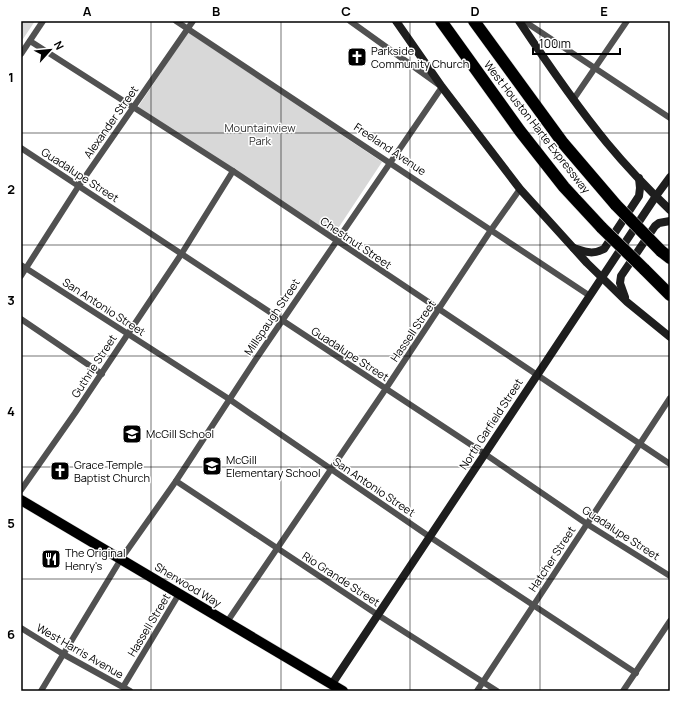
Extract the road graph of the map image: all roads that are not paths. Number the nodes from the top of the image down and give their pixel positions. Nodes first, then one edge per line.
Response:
1 (43, 21) edge
2 (176, 21) edge
3 (193, 21) edge
4 (350, 21) edge
5 (396, 21) edge
6 (440, 21) edge
7 (474, 21) edge
8 (479, 21) edge
9 (520, 21) edge
10 (524, 21) edge
11 (627, 21) edge
12 (188, 29) junction
13 (30, 41) junction
14 (21, 54) edge
15 (498, 56) junction
16 (595, 67) junction
17 (442, 87) junction
18 (573, 100) junction
19 (134, 107) junction
20 (670, 118) edge
21 (21, 148) edge
22 (390, 162) junction
23 (233, 171) junction
24 (670, 177) edge
25 (639, 178) junction
26 (78, 186) junction
27 (520, 189) junction
28 (656, 196) junction
29 (670, 210) edge
30 (670, 221) edge
31 (491, 230) junction
32 (336, 241) junction
33 (573, 248) junction
34 (182, 254) junction
35 (666, 255) edge
36 (24, 267) edge
37 (21, 276) edge
38 (602, 277) junction
39 (670, 295) edge
40 (590, 296) junction
41 (628, 302) junction
42 (439, 310) junction
43 (21, 319) edge
44 (282, 321) junction
45 (127, 334) junction
46 (670, 337) edge
47 (102, 374) junction
48 (537, 376) junction
49 (386, 390) junction
50 (670, 398) edge
51 (229, 400) junction
52 (640, 444) junction
53 (485, 454) junction
54 (670, 464) edge
55 (331, 469) junction
56 (176, 481) junction
57 (21, 490) edge
58 (21, 500) edge
59 (587, 524) junction
60 (430, 537) junction
61 (277, 549) junction
62 (121, 559) junction
63 (670, 576) edge
64 (179, 594) junction
65 (534, 605) junction
66 (378, 615) junction
67 (670, 621) edge
68 (227, 622) junction
69 (21, 628) edge
70 (63, 654) junction
71 (636, 673) junction
72 (483, 682) junction
73 (332, 684) junction
74 (123, 687) junction
75 (41, 691) edge
76 (130, 691) edge
77 (343, 691) edge
78 (477, 691) edge
79 (497, 691) edge
80 (623, 691) edge

1 - 13 street
2 - 12 street, Freeland Avenue
3 - 12 street, Alexander Street
4 - 17 street
5 - 17 main road
6 - 39 highway, West Houston Harte Expressway, bridge
7 - 15 highway, West Houston Harte Expressway
8 - 15 highway
9 - 18 main road
10 - 16 street
11 - 16 street
12 - 19 street, Alexander Street
12 - 22 street, Freeland Avenue
13 - 14 street
13 - 19 street, Chestnut Street
15 - 35 highway, West Houston Harte Expressway, bridge
16 - 18 street
16 - 20 street
17 - 22 street, Millspaugh Street
17 - 27 main road
18 - 25 main road
19 - 23 street, Chestnut Street
19 - 26 street, Alexander Street
21 - 26 street, Guadalupe Street
22 - 31 street, Freeland Avenue
22 - 32 street, Millspaugh Street
23 - 32 street, Chestnut Street
23 - 34 street, Guthrie Street
24 - 28 main road, North Garfield Street
25 - 28 main road
25 - 33 main road
26 - 34 street, Guadalupe Street
26 - 36 street, Alexander Street
27 - 31 street, Hassell Street
27 - 33 main road
28 - 29 main road
28 - 38 main road, North Garfield Street
30 - 41 main road
31 - 40 street, Freeland Avenue
31 - 42 street, Hassell Street
32 - 42 street, Chestnut Street
32 - 44 street, Millspaugh Street
33 - 38 main road
34 - 44 street, Guadalupe Street
34 - 45 street, Guthrie Street
36 - 37 street, Alexander Street
36 - 45 street, San Antonio Street
38 - 40 main road, North Garfield Street
38 - 41 main road
40 - 48 main road, North Garfield Street
41 - 46 main road
42 - 48 street, Chestnut Street
42 - 49 street, Hassell Street
43 - 47 street
44 - 49 street, Guadalupe Street
44 - 51 street, Millspaugh Street
45 - 47 street, Guthrie Street
45 - 51 street, San Antonio Street
47 - 57 street, Guthrie Street
48 - 52 street, Chestnut Street
48 - 53 main road, North Garfield Street
49 - 53 street, Guadalupe Street
49 - 55 street, Hassell Street
50 - 52 street, Hatcher Street
51 - 55 street, San Antonio Street
51 - 56 street, Millspaugh Street
52 - 54 street, Chestnut Street
52 - 59 street, Hatcher Street
53 - 59 street, Guadalupe Street
53 - 60 main road, North Garfield Street
55 - 60 street, San Antonio Street
55 - 61 street, Hassell Street
56 - 61 street, Rio Grande Street
56 - 62 street, Millspaugh Street
58 - 62 main road, Sherwood Way
59 - 63 street, Guadalupe Street
59 - 65 street, Hatcher Street
60 - 65 street, San Antonio Street
60 - 66 main road, North Garfield Street
61 - 66 street, Rio Grande Street
61 - 68 street, Hassell Street
62 - 64 main road, Sherwood Way
62 - 70 street, Millspaugh Street
64 - 68 main road, Sherwood Way
64 - 74 street, Hassell Street
65 - 71 street, San Antonio Street
65 - 72 street, Hatcher Street
66 - 72 street, Rio Grande Street
66 - 73 main road, North Garfield Street
67 - 71 street
68 - 73 main road, Sherwood Way
69 - 70 street, West Harris Avenue
70 - 74 street, West Harris Avenue
70 - 75 street, Millspaugh Street
71 - 80 street
72 - 78 street, Hatcher Street
72 - 79 street, Rio Grande Street
73 - 77 main road, Sherwood Way
74 - 76 street, West Harris Avenue

